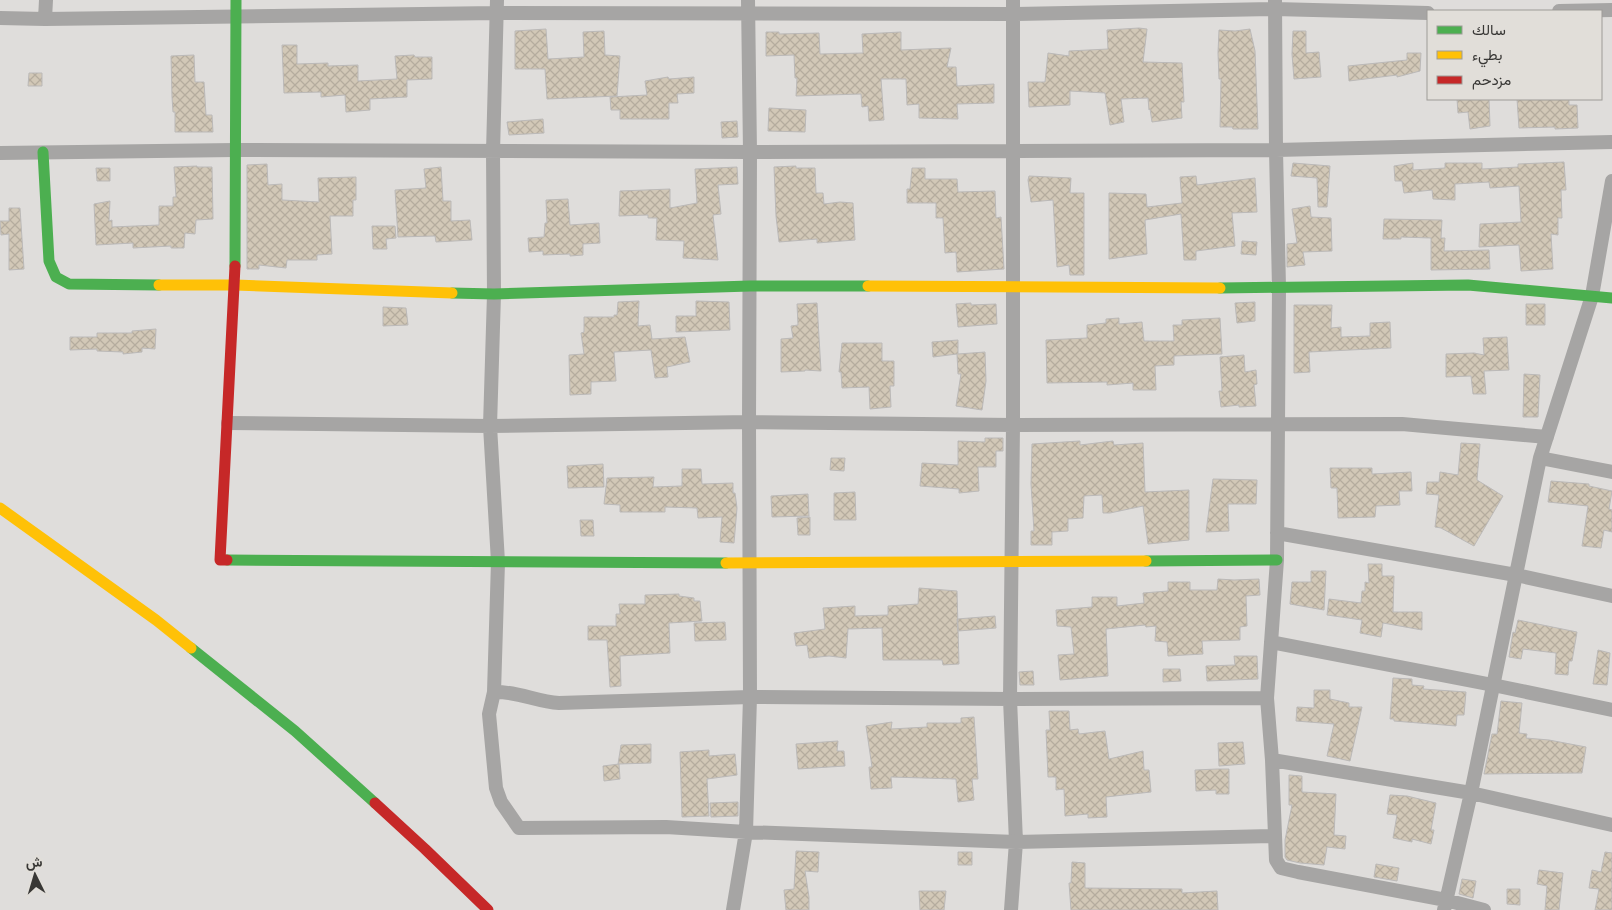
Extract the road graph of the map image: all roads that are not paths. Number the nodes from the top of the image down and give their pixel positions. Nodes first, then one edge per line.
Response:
1 (46, 0) edge
2 (236, 0) edge
3 (1275, 4) edge
4 (748, 6) edge
5 (497, 7) edge
6 (1013, 7) edge
7 (1427, 12) edge
8 (236, 17) junction
9 (0, 18) edge
10 (46, 19) junction
11 (1612, 142) edge
12 (235, 150) junction
13 (1012, 150) junction
14 (1276, 150) junction
15 (43, 152) junction
16 (493, 152) junction
17 (750, 152) junction
18 (0, 153) edge
19 (1612, 181) edge
20 (235, 285) junction
21 (750, 286) junction
22 (1012, 286) junction
23 (1279, 288) junction
24 (494, 294) junction
25 (1592, 296) junction
26 (1612, 298) edge
27 (749, 422) junction
28 (228, 423) junction
29 (1278, 424) junction
30 (1013, 425) junction
31 (490, 426) junction
32 (1547, 437) junction
33 (1540, 458) junction
34 (1612, 472) edge
35 (0, 508) edge
36 (1277, 533) junction
37 (1277, 560) junction
38 (498, 562) junction
39 (1011, 563) junction
40 (750, 564) junction
41 (1516, 575) junction
42 (1612, 596) edge
43 (1271, 642) junction
44 (1493, 685) junction
45 (494, 692) junction
46 (750, 697) junction
47 (1267, 698) junction
48 (1010, 699) junction
49 (1612, 710) edge
50 (1272, 760) junction
51 (1471, 793) junction
52 (1612, 825) edge
53 (746, 832) junction
54 (1275, 836) junction
55 (1016, 842) junction
56 (1445, 905) edge
57 (488, 910) edge
58 (733, 910) edge
59 (1011, 910) edge
60 (1484, 910) edge

1 - 10 street
2 - 8 main road
3 - 6 street
3 - 7 street
3 - 14 street
4 - 5 street
4 - 6 street
4 - 17 street
5 - 8 street
5 - 16 street
6 - 13 street
8 - 10 street
8 - 12 main road
9 - 10 street
11 - 14 street
12 - 15 street
12 - 16 street
12 - 20 main road
13 - 14 street
13 - 17 street
13 - 22 street
14 - 23 street
15 - 18 street
15 - 20 main road
16 - 17 street
16 - 24 street
17 - 21 street
19 - 25 street
20 - 24 main road
20 - 28 main road
21 - 22 main road
21 - 24 main road
21 - 27 street
22 - 23 main road
22 - 30 street
23 - 25 main road
23 - 29 street
24 - 31 street
25 - 26 main road
25 - 32 street
27 - 30 street
27 - 31 street
27 - 40 street
28 - 31 street
28 - 38 main road
29 - 30 street
29 - 32 street
29 - 36 street
30 - 39 street
31 - 38 street
32 - 33 street
33 - 34 street
33 - 41 street
35 - 57 main road
36 - 37 street
36 - 41 street
37 - 39 main road
37 - 43 street
38 - 40 main road
38 - 45 street
39 - 40 main road
39 - 48 street
40 - 46 street
41 - 42 street
41 - 44 street
43 - 44 street
43 - 47 street
44 - 49 street
44 - 51 street
45 - 46 street
45 - 53 street
46 - 48 street
46 - 53 street
47 - 48 street
47 - 50 street
48 - 55 street
50 - 51 street
50 - 54 street
51 - 52 street
51 - 56 street
53 - 55 street
53 - 58 street
54 - 55 street
54 - 56 street
55 - 59 street
56 - 60 street

